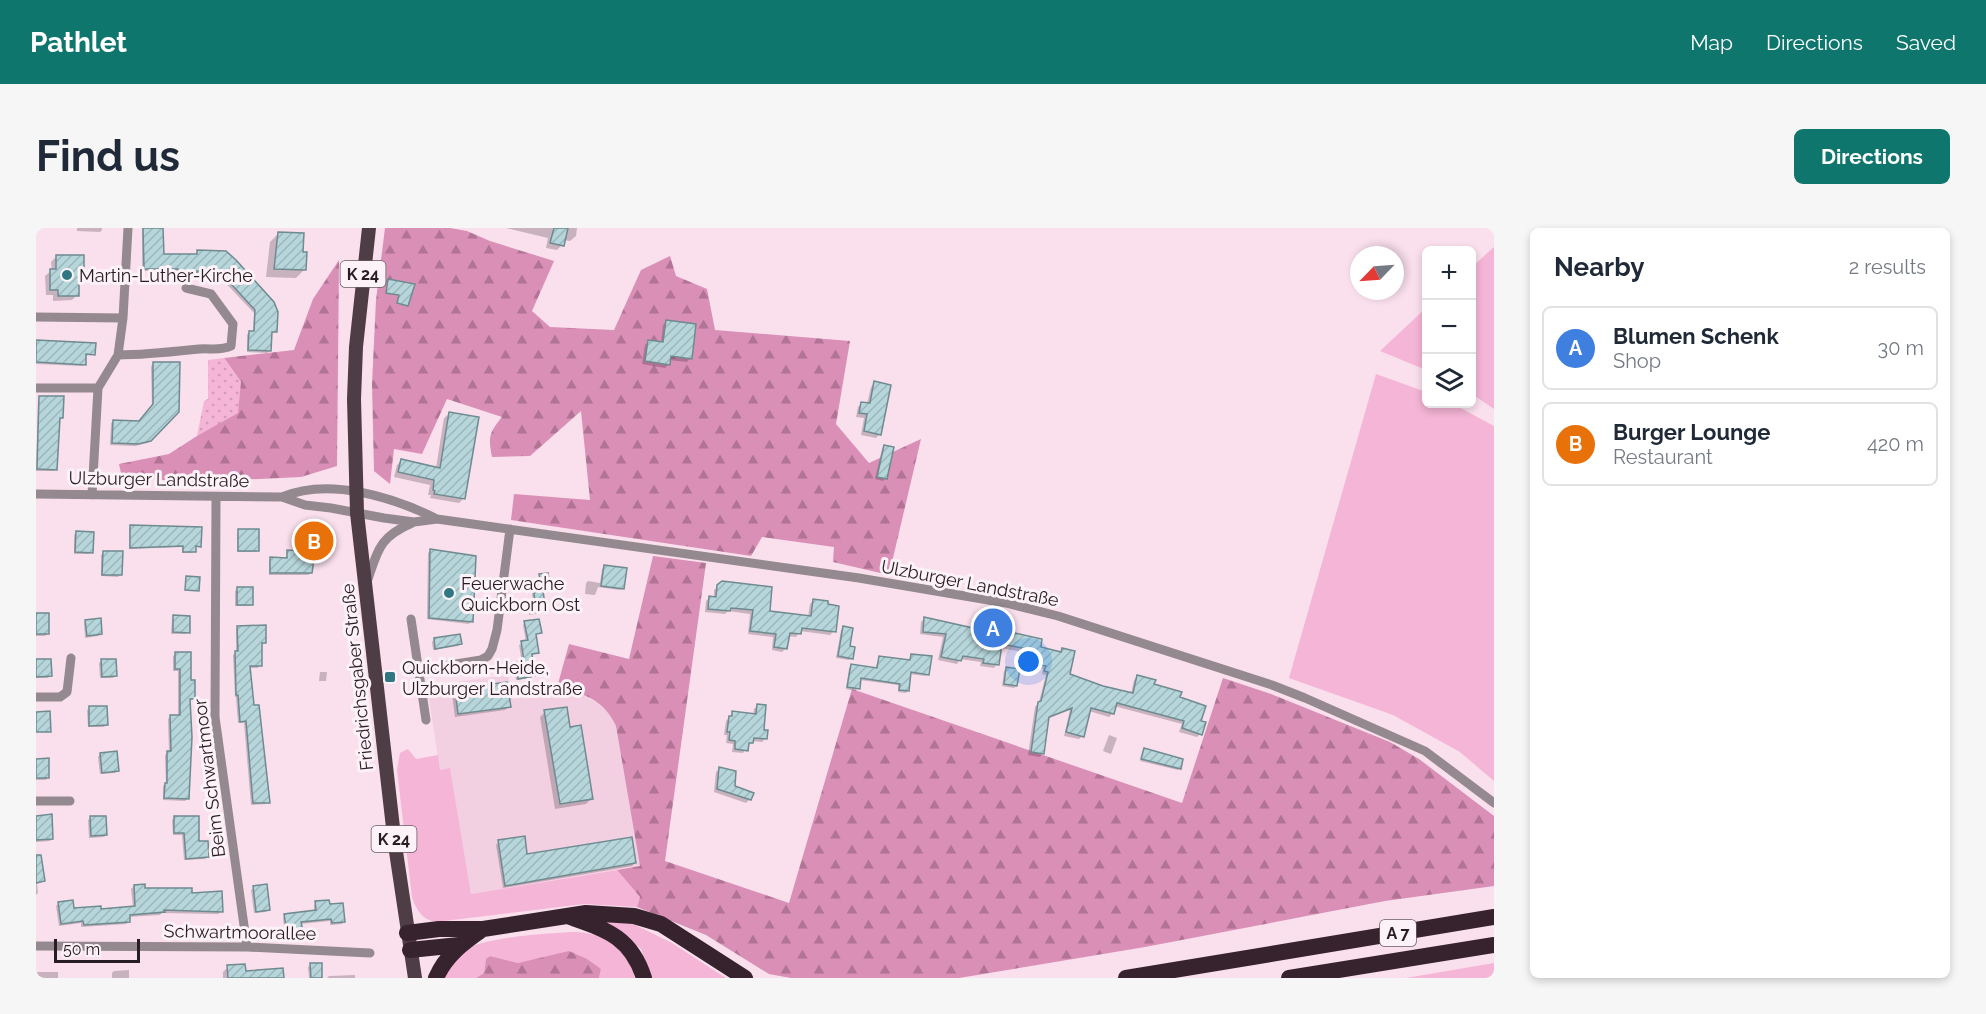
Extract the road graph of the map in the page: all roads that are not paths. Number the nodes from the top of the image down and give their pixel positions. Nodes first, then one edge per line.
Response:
1 (128, 228) edge
2 (369, 228) edge
3 (186, 288) dead end
4 (36, 317) edge
5 (123, 318) junction
6 (118, 354) junction
7 (36, 388) edge
8 (98, 388) junction
9 (356, 492) junction
10 (36, 494) edge
11 (92, 495) junction
12 (282, 497) junction
13 (216, 498) junction
14 (357, 513) junction
15 (437, 519) junction
16 (414, 522) junction
17 (510, 529) junction
18 (365, 587) junction
19 (411, 619) dead end
20 (71, 658) dead end
21 (418, 670) junction
22 (36, 697) edge
23 (426, 720) dead end
24 (36, 801) edge
25 (70, 801) dead end
26 (1494, 803) edge
27 (569, 917) junction
28 (1494, 917) edge
29 (483, 929) junction
30 (408, 941) junction
31 (459, 945) junction
32 (1494, 945) edge
33 (36, 946) edge
34 (247, 947) junction
35 (370, 952) dead end
36 (414, 978) edge
37 (436, 978) edge
38 (644, 978) edge
39 (745, 978) edge
40 (1126, 978) edge
41 (1289, 978) edge

1 - 5 street
2 - 9 main road, Friedrichsgaber Straße / K 24
3 - 6 street
4 - 5 street
5 - 6 street
6 - 8 street
7 - 8 street
8 - 11 street
9 - 12 street, Ulzburger Landstraße
9 - 14 main road, Friedrichsgaber Straße / K 24
9 - 15 street, Ulzburger Landstraße
10 - 11 street, Ulzburger Landstraße
11 - 13 street, Ulzburger Landstraße
12 - 13 street, Ulzburger Landstraße
12 - 14 street, Ulzburger Landstraße
13 - 34 street, Beim Schwartmoor
14 - 16 street, Ulzburger Landstraße
14 - 18 main road, Friedrichsgaber Straße / K 24
15 - 16 street, Ulzburger Landstraße
15 - 17 street, Ulzburger Landstraße
16 - 18 street, Ulzburger Landstraße
17 - 21 street
17 - 26 street, Ulzburger Landstraße
18 - 30 main road, Friedrichsgaber Straße / K 24
19 - 21 street
20 - 22 street
21 - 23 street
24 - 25 street
27 - 29 highway
27 - 38 highway
27 - 39 highway
28 - 40 highway, A 7
29 - 30 highway
29 - 31 highway
30 - 31 highway
30 - 36 main road, Friedrichsgaber Straße
31 - 37 highway
32 - 41 highway, A 7
33 - 34 street, Schwartmoorallee
34 - 35 street, Schwartmoorallee

